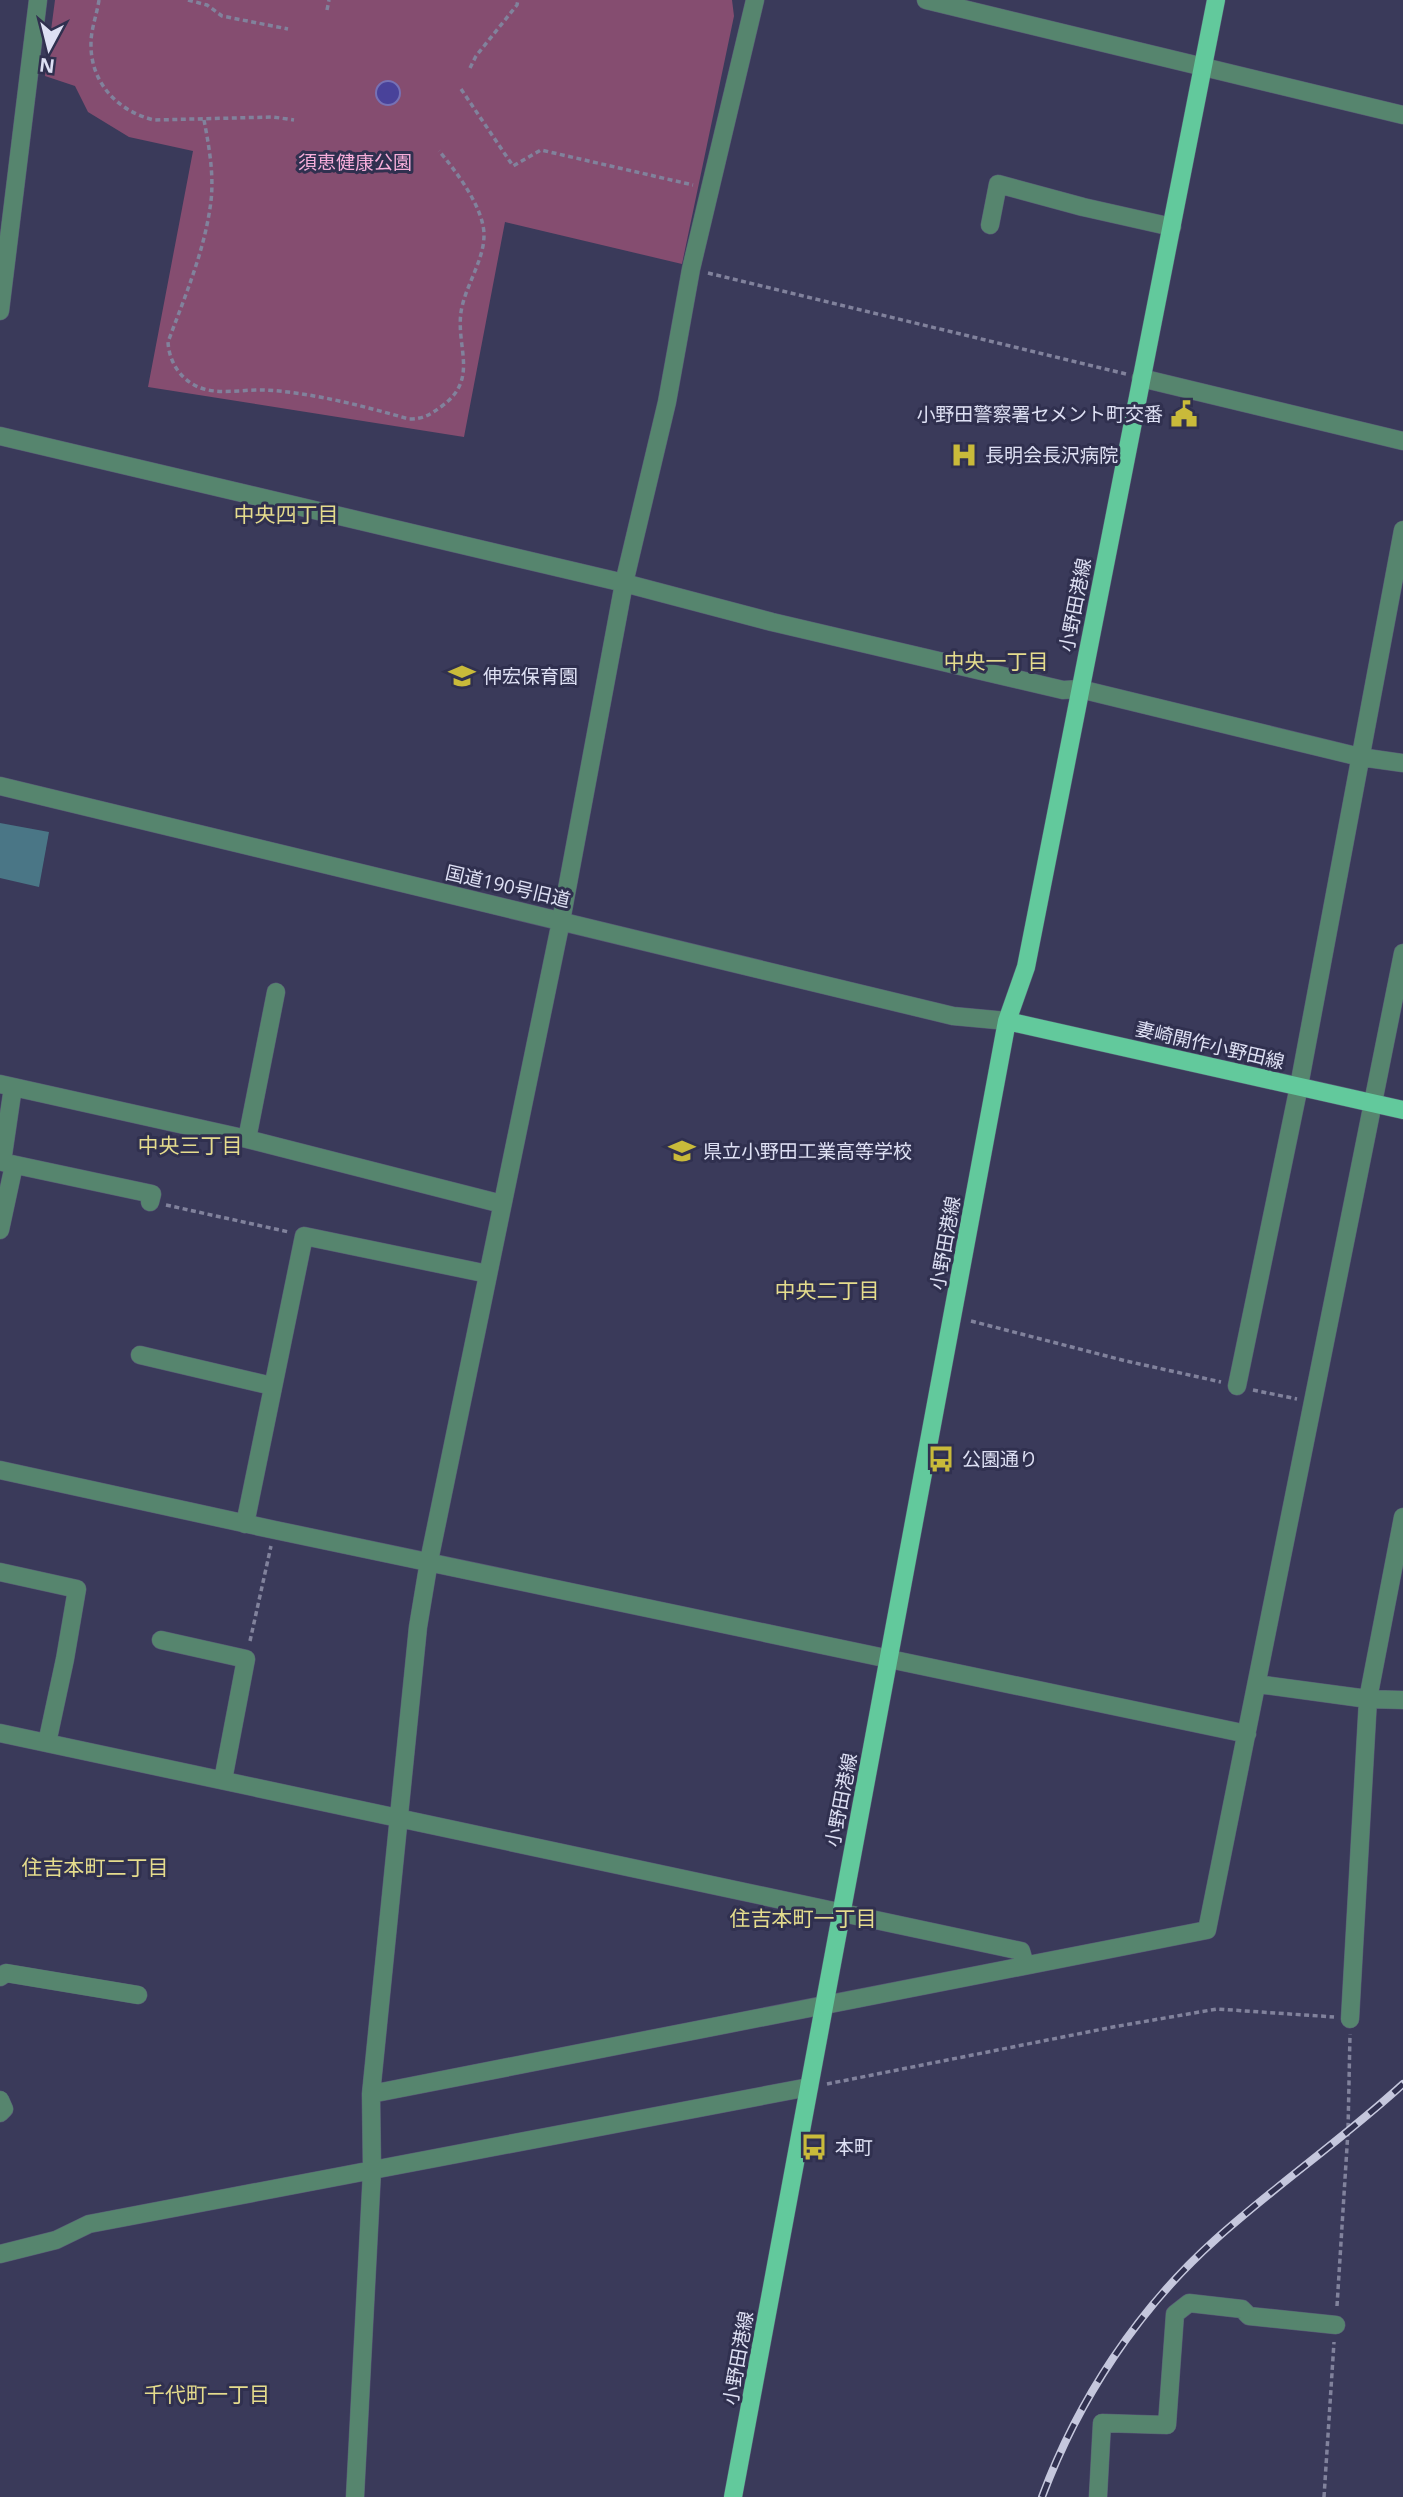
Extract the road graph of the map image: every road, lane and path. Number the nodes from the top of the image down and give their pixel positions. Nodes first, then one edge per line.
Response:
1 (38, 0) edge
2 (99, 0) edge
3 (188, 0) edge
4 (329, 0) edge
5 (518, 0) edge
6 (755, 0) edge
7 (926, 0) edge
8 (1216, 0) edge
9 (327, 10) dead end
10 (288, 29) dead end
11 (470, 68) dead end
12 (1203, 68) junction
13 (461, 89) dead end
14 (1403, 115) edge
15 (204, 120) junction
16 (294, 120) dead end
17 (439, 151) dead end
18 (712, 190) junction
19 (990, 225) dead end
20 (1172, 227) junction
21 (691, 269) junction
22 (0, 312) edge
23 (1142, 378) junction
24 (0, 436) edge
25 (1403, 441) edge
26 (1403, 530) edge
27 (624, 583) junction
28 (1080, 689) junction
29 (1360, 757) junction
30 (1403, 763) edge
31 (0, 786) edge
32 (561, 920) junction
33 (1403, 953) edge
34 (276, 992) dead end
35 (1007, 1021) junction
36 (7, 1086) edge
37 (1299, 1086) junction
38 (1372, 1103) junction
39 (1403, 1110) edge
40 (247, 1139) junction
41 (14, 1165) junction
42 (150, 1202) joint
43 (502, 1204) junction
44 (0, 1230) edge
45 (304, 1236) junction
46 (488, 1275) junction
47 (953, 1317) junction
48 (141, 1355) dead end
49 (272, 1386) junction
50 (1237, 1386) junction
51 (1312, 1402) junction
52 (0, 1470) edge
53 (1403, 1517) edge
54 (245, 1524) junction
55 (275, 1530) junction
56 (429, 1562) junction
57 (0, 1572) edge
58 (161, 1640) dead end
59 (246, 1659) junction
60 (890, 1660) junction
61 (1256, 1684) junction
62 (1368, 1699) junction
63 (1403, 1700) edge
64 (0, 1733) edge
65 (1247, 1734) junction
66 (47, 1743) junction
67 (223, 1780) junction
68 (399, 1820) junction
69 (841, 1913) junction
70 (1024, 1965) junction
71 (0, 1977) edge
72 (138, 1995) dead end
73 (823, 2006) junction
74 (1350, 2018) junction
75 (809, 2087) junction
76 (371, 2094) junction
77 (0, 2100) edge
78 (0, 2113) edge
79 (372, 2171) junction
80 (0, 2254) edge
81 (1336, 2325) junction
82 (355, 2497) edge
83 (733, 2497) edge
84 (1098, 2497) edge
85 (1324, 2497) edge

1 - 22 street
2 - 15 path
3 - 10 path
4 - 9 path
5 - 11 path
6 - 18 street
7 - 12 street
8 - 12 main road, 小野田港線
12 - 14 street
12 - 20 main road, 小野田港線
13 - 18 path
15 - 16 path
15 - 17 path
18 - 21 street
19 - 20 street
20 - 23 main road, 小野田港線
21 - 23 path
21 - 27 street
23 - 25 street
23 - 28 main road, 小野田港線
24 - 27 street
26 - 29 street
27 - 28 street
27 - 32 street
28 - 29 street
28 - 35 main road, 小野田港線
29 - 30 street
29 - 37 street
31 - 32 street, 国道190号旧道
32 - 35 street, 国道190号旧道
32 - 43 street
33 - 38 street
34 - 40 street
35 - 37 main road, 妻崎開作小野田線
35 - 47 main road, 小野田港線
36 - 40 street
36 - 41 street
37 - 38 main road, 妻崎開作小野田線
37 - 50 street
38 - 39 main road, 妻崎開作小野田線
38 - 51 street
40 - 43 street
41 - 42 street
41 - 44 street
42 - 45 path
43 - 46 street
45 - 46 street
45 - 49 street
46 - 56 street
47 - 50 path
47 - 60 main road, 小野田港線
48 - 49 street
49 - 54 street
50 - 51 path
51 - 61 street
52 - 54 street
53 - 62 street
54 - 55 street
55 - 56 street
55 - 59 path
56 - 60 street
56 - 68 street
57 - 66 street
58 - 59 street
59 - 67 street
60 - 65 street
60 - 69 main road, 小野田港線
61 - 62 street
61 - 65 street
62 - 63 street
62 - 74 street
64 - 66 street
65 - 70 street
66 - 67 street
67 - 68 street
68 - 69 street
68 - 76 street
69 - 70 street
69 - 73 main road, 小野田港線
70 - 73 street
71 - 72 street
73 - 75 main road, 小野田港線
73 - 76 street
74 - 75 path
74 - 81 path
75 - 79 street
75 - 83 main road, 小野田港線
76 - 79 street
77 - 78 street
79 - 80 street
79 - 82 street
81 - 84 street
81 - 85 path

